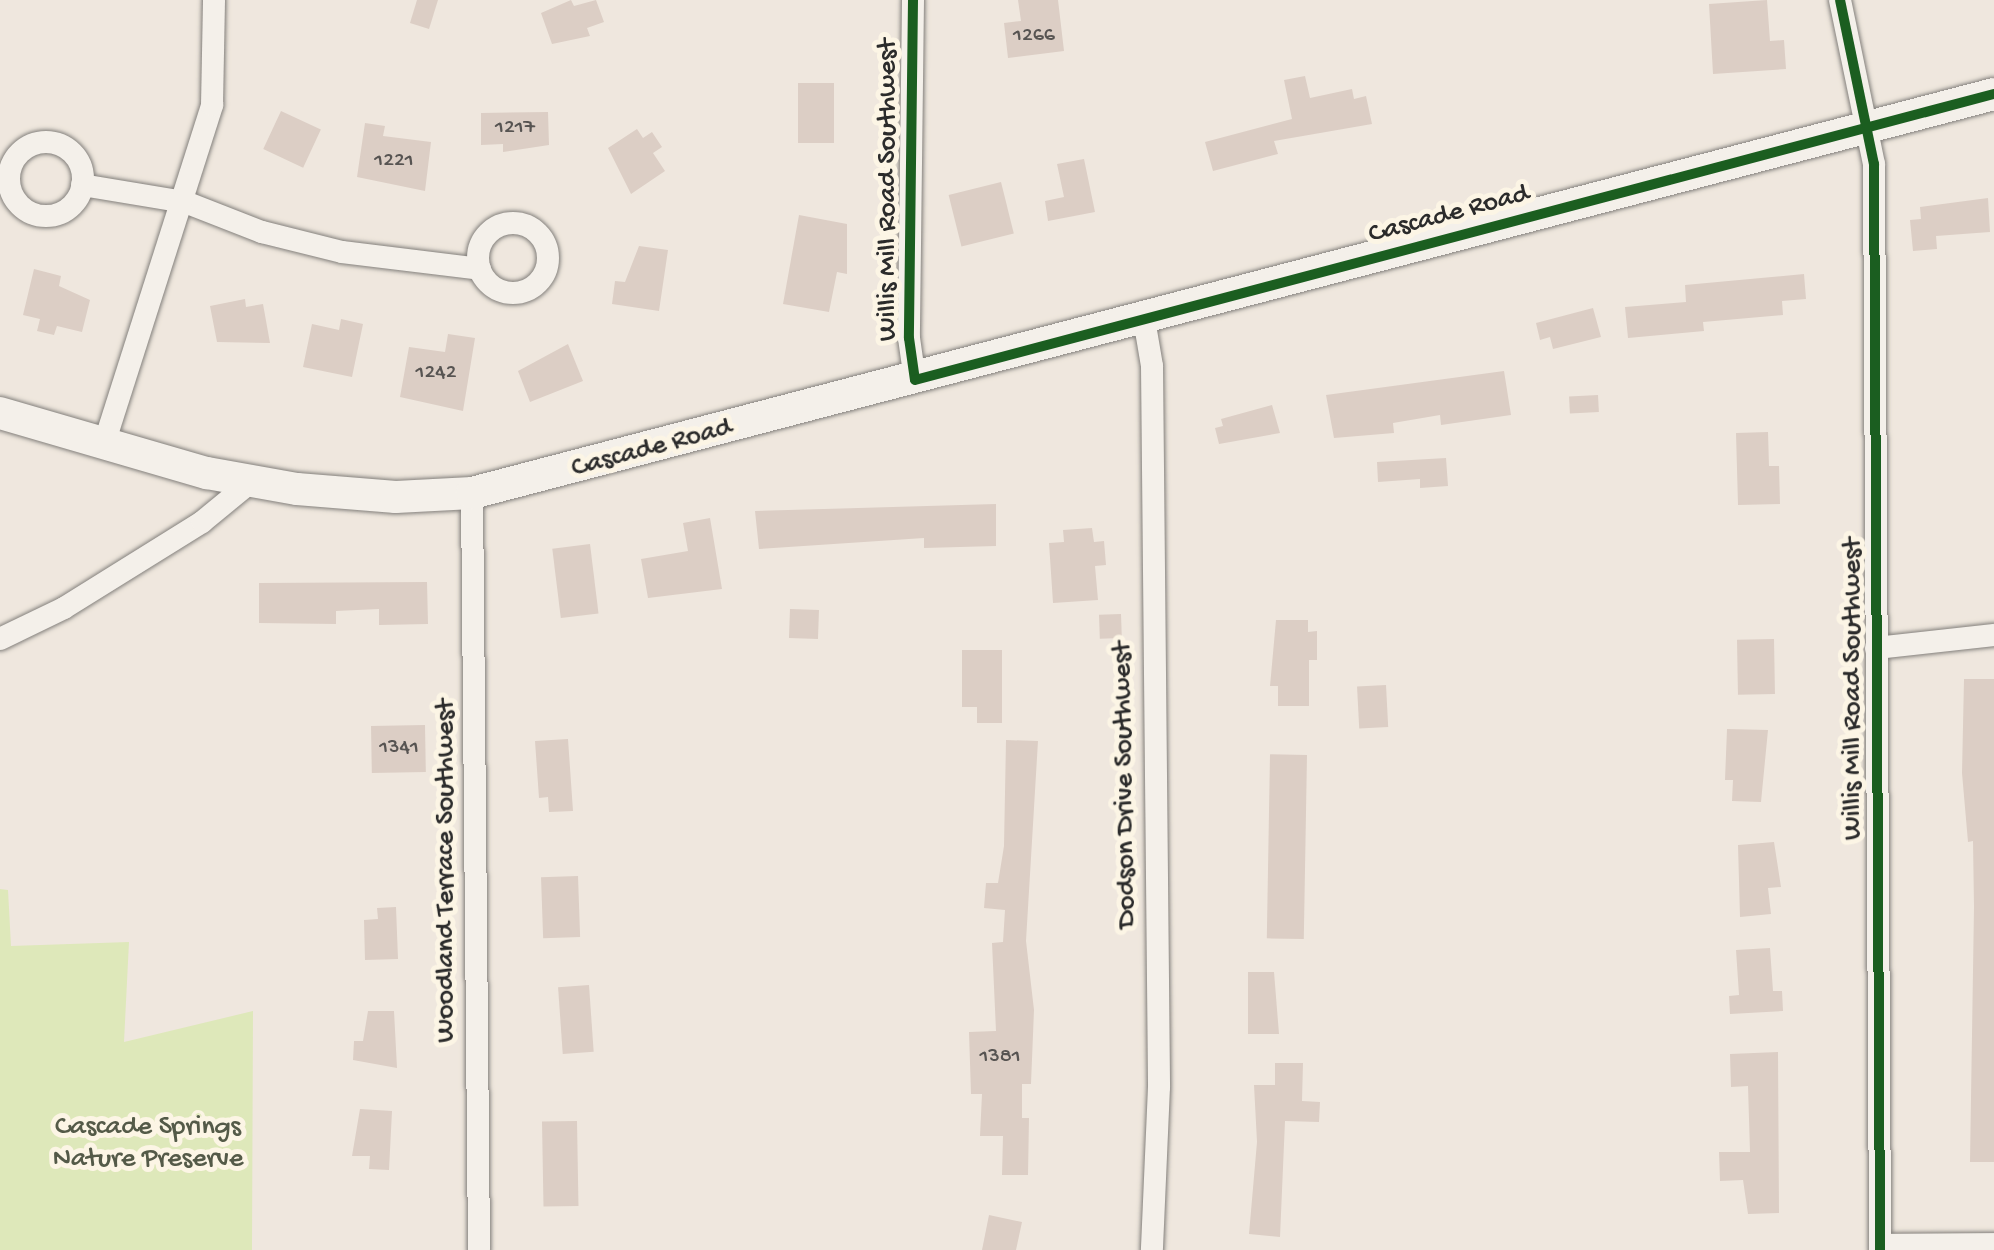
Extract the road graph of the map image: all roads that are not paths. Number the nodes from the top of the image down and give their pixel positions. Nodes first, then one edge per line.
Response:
1 (214, 0) edge
2 (913, 0) edge
3 (1840, 0) edge
4 (1994, 94) edge
5 (1866, 128) junction
6 (82, 185) dead end
7 (185, 202) junction
8 (480, 269) dead end
9 (1144, 319) junction
10 (915, 380) junction
11 (0, 412) edge
12 (104, 444) junction
13 (252, 481) junction
14 (472, 493) junction
15 (1994, 635) edge
16 (0, 639) edge
17 (1876, 648) junction
18 (1994, 1244) edge
19 (1880, 1248) edge
20 (480, 1250) edge
21 (1152, 1250) edge

1 - 7 street
2 - 10 street, Willis Mill Road Southwest
3 - 5 street, Willis Mill Road Southwest
4 - 5 main road, Cascade Road
5 - 9 main road, Cascade Road
5 - 17 street, Willis Mill Road Southwest
6 - 7 street
7 - 8 street
7 - 12 street
9 - 10 main road, Cascade Road
9 - 21 street, Dodson Drive Southwest
10 - 14 main road, Cascade Road
11 - 12 main road, Cascade Road
12 - 13 main road, Cascade Road
13 - 14 main road, Cascade Road
13 - 16 street
14 - 20 street, Woodland Terrace Southwest
15 - 17 street
17 - 19 street, Willis Mill Road Southwest
18 - 19 street

